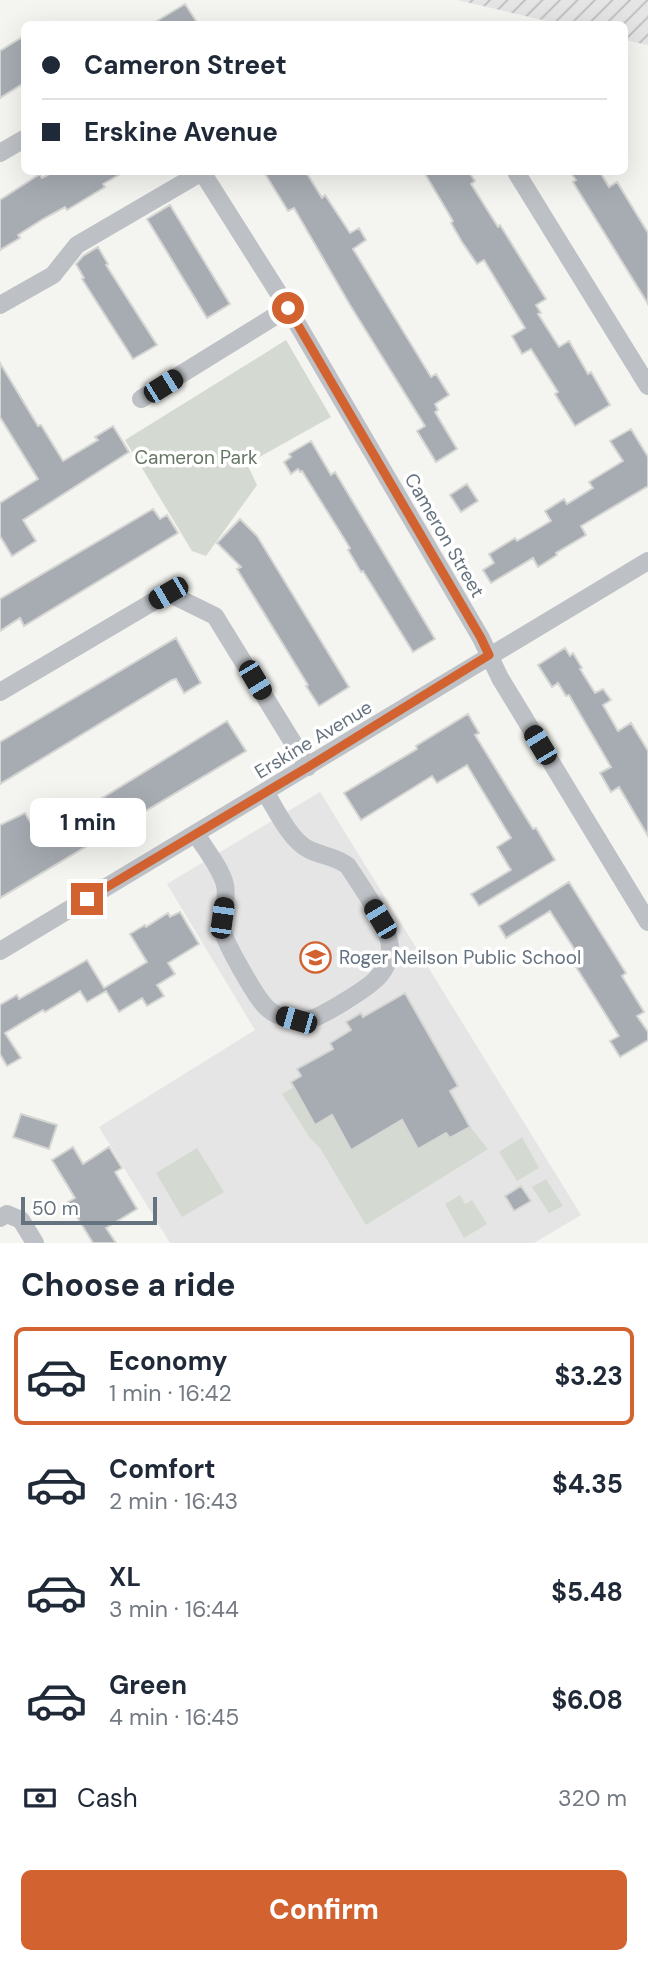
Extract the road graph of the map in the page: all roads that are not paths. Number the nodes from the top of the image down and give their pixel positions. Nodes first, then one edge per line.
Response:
1 (21, 141) edge
2 (0, 153) edge
3 (197, 175) edge
4 (204, 175) edge
5 (518, 175) edge
6 (0, 305) edge
7 (288, 308) junction
8 (648, 386) edge
9 (141, 399) dead end
10 (648, 561) edge
11 (489, 655) junction
12 (0, 692) edge
13 (308, 767) junction
14 (265, 792) junction
15 (196, 834) junction
16 (648, 922) edge
17 (0, 951) edge
18 (0, 1218) edge
19 (35, 1243) edge

1 - 2 street
3 - 6 street
4 - 7 street, Cameron Street
5 - 8 street
7 - 9 street
7 - 11 street, Cameron Street
10 - 11 street, Erskine Avenue
11 - 13 street, Erskine Avenue
11 - 16 street, Cameron Street
12 - 13 street
13 - 14 street, Erskine Avenue
14 - 15 street, Erskine Avenue
14 - 15 street
15 - 17 street, Erskine Avenue
18 - 19 street

